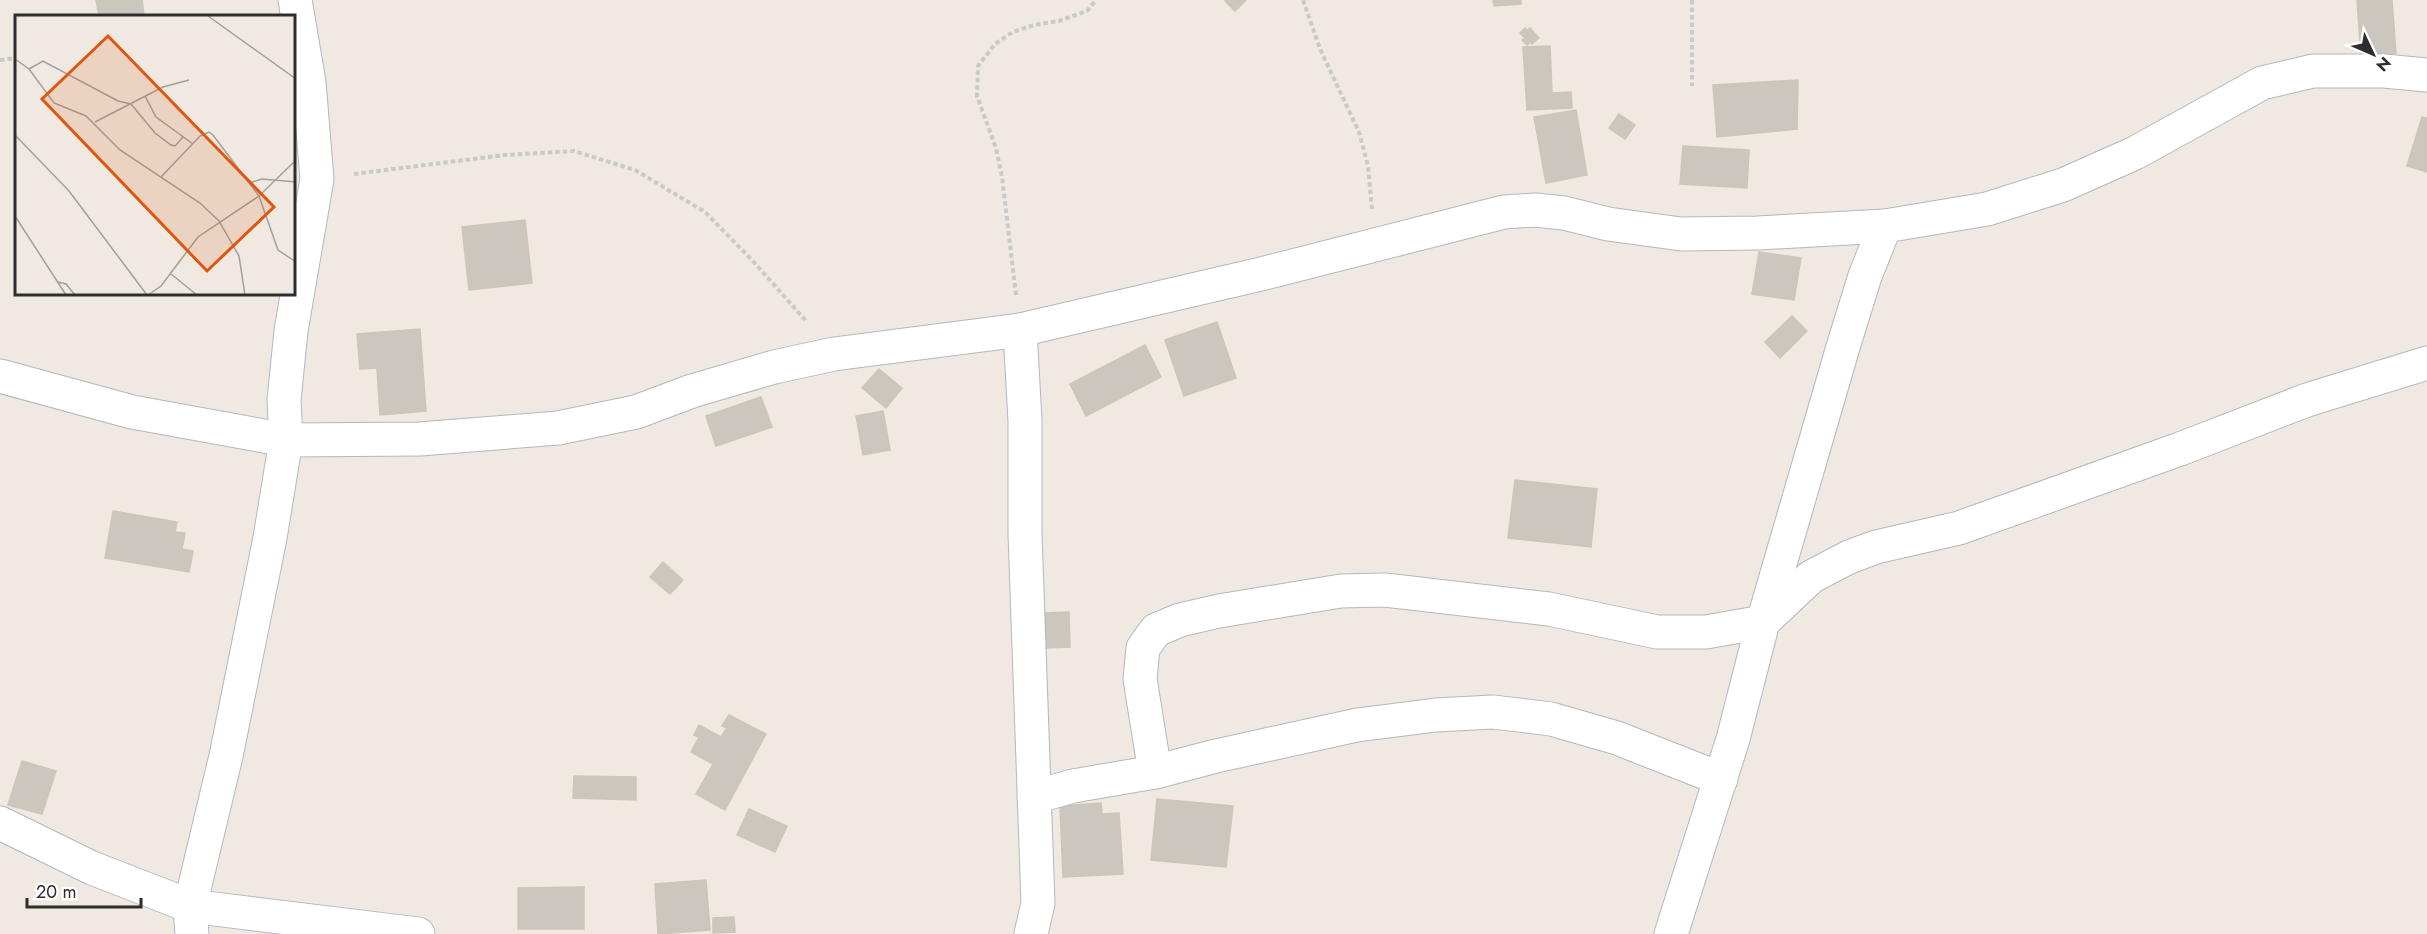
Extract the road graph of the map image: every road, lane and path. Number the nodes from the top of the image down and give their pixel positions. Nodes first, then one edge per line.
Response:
1 (296, 0) edge
2 (1096, 0) edge
3 (1304, 0) edge
4 (1692, 0) edge
5 (15, 58) edge
6 (0, 60) edge
7 (2427, 75) edge
8 (1692, 86) dead end
9 (317, 179) junction
10 (1886, 226) junction
11 (1374, 244) junction
12 (1020, 330) junction
13 (834, 354) junction
14 (2427, 363) edge
15 (0, 376) edge
16 (286, 440) junction
17 (1763, 622) junction
18 (1155, 772) junction
19 (1720, 779) junction
20 (1034, 797) junction
21 (0, 823) edge
22 (191, 920) edge
23 (351, 930) edge
24 (418, 934) edge
25 (1031, 934) edge
26 (1671, 934) edge

1 - 9 street
2 - 12 path
3 - 11 path
4 - 8 path
5 - 6 path
7 - 10 street
9 - 13 path
9 - 16 street
10 - 11 street
10 - 17 street
11 - 12 street
12 - 13 street
12 - 20 street
13 - 16 street
14 - 17 street
15 - 16 street
16 - 22 street
17 - 18 street
17 - 19 street
18 - 19 street
18 - 20 street
19 - 26 street
20 - 25 street
21 - 22 street
22 - 23 street
23 - 24 street

